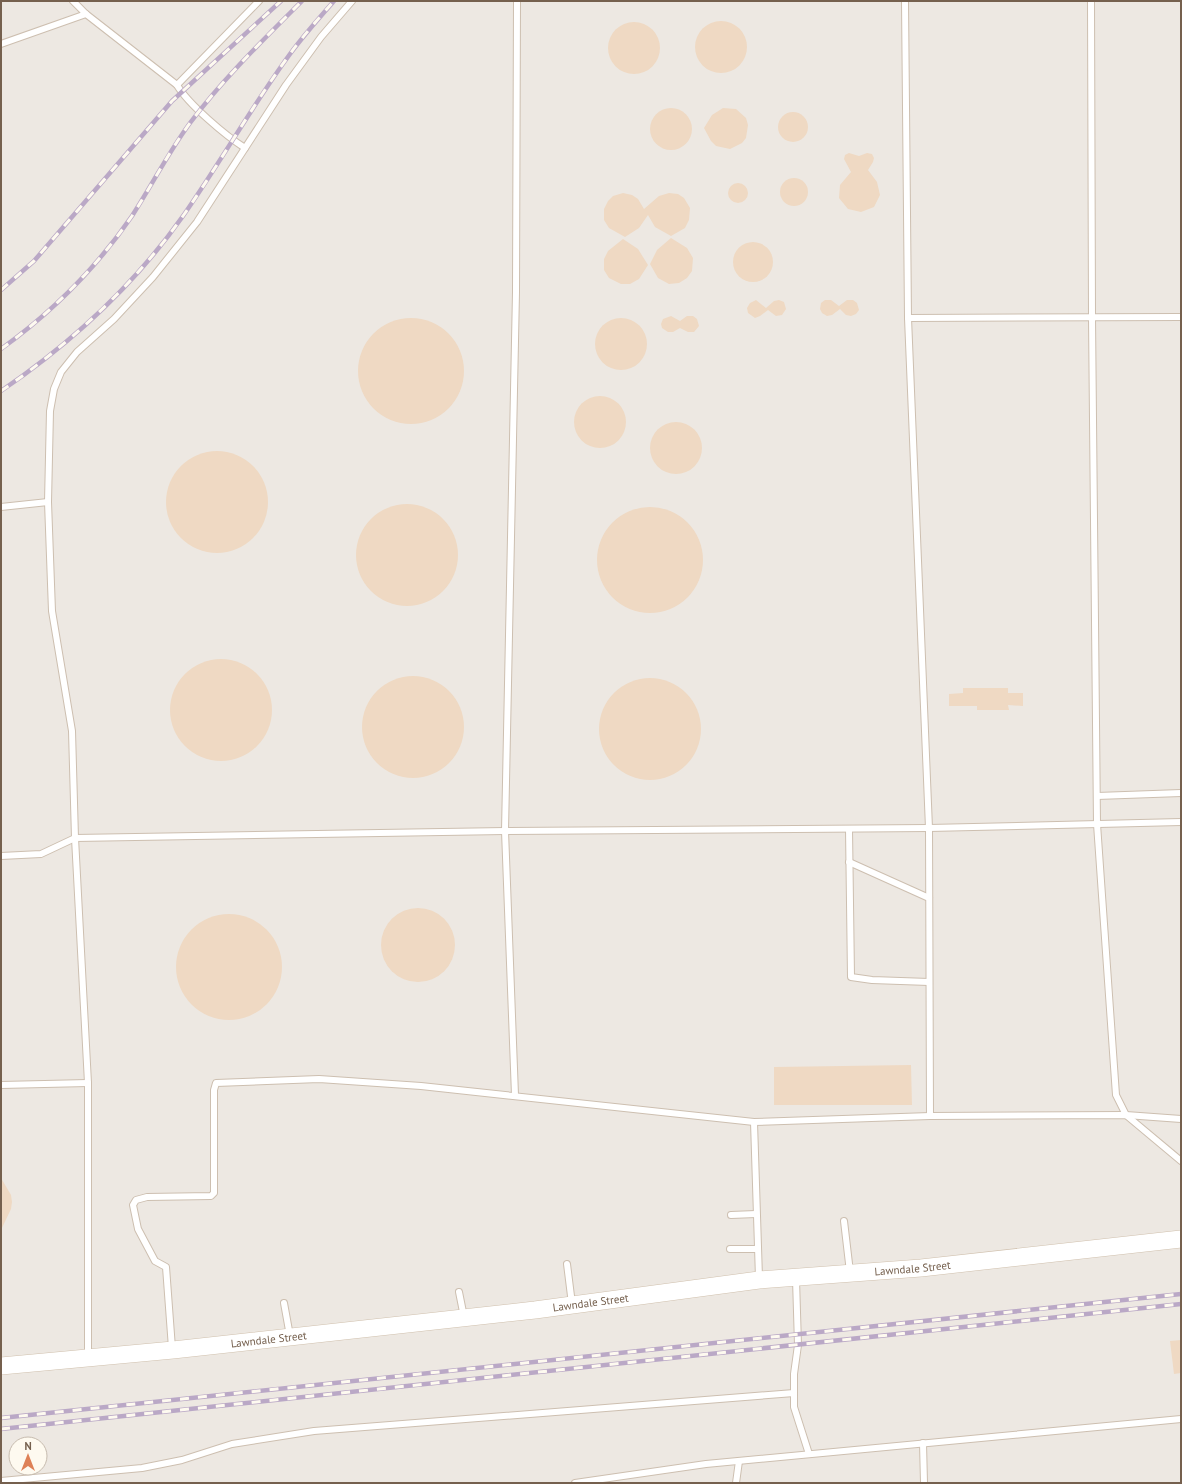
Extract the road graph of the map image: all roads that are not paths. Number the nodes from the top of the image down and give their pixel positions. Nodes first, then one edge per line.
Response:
1 (73, 1) edge
2 (259, 1) edge
3 (352, 1) edge
4 (517, 1) edge
5 (905, 1) edge
6 (1091, 1) edge
7 (86, 14) junction
8 (1, 44) edge
9 (177, 85) junction
10 (245, 148) junction
11 (1181, 317) edge
12 (908, 318) junction
13 (1092, 318) junction
14 (48, 502) junction
15 (1, 507) edge
16 (1181, 793) edge
17 (1097, 796) junction
18 (1181, 822) edge
19 (1097, 824) junction
20 (929, 828) junction
21 (849, 829) junction
22 (505, 831) junction
23 (75, 838) junction
24 (1, 856) edge
25 (850, 862) junction
26 (929, 898) junction
27 (929, 982) junction
28 (88, 1083) junction
29 (1, 1085) edge
30 (515, 1095) junction
31 (1126, 1115) junction
32 (930, 1116) junction
33 (1181, 1119) edge
34 (754, 1122) junction
35 (1181, 1161) edge
36 (756, 1214) junction
37 (731, 1215) dead end
38 (844, 1221) dead end
39 (1181, 1240) edge
40 (730, 1249) dead end
41 (758, 1249) junction
42 (567, 1264) dead end
43 (850, 1273) junction
44 (796, 1277) junction
45 (759, 1280) junction
46 (459, 1292) dead end
47 (284, 1303) dead end
48 (572, 1305) junction
49 (464, 1317) junction
50 (290, 1336) junction
51 (173, 1350) junction
52 (88, 1357) junction
53 (1, 1366) edge
54 (794, 1393) junction
55 (1181, 1419) edge
56 (923, 1444) junction
57 (809, 1454) junction
58 (739, 1461) junction
59 (1, 1481) edge
60 (575, 1483) edge
61 (736, 1483) edge
62 (924, 1483) edge

1 - 7 lane
2 - 9 lane
3 - 10 lane
4 - 22 lane
5 - 12 lane
6 - 13 lane
7 - 8 lane
7 - 9 lane
9 - 10 lane
10 - 14 lane
11 - 13 lane
12 - 13 lane
12 - 20 lane
13 - 17 lane
14 - 15 lane
14 - 23 lane
16 - 17 lane
17 - 19 lane
18 - 19 lane
19 - 20 lane
19 - 31 lane
20 - 21 lane
20 - 26 lane
21 - 22 lane
21 - 25 lane
22 - 23 lane
22 - 30 lane
23 - 24 lane
23 - 28 lane
25 - 26 lane
25 - 27 lane
26 - 27 lane
27 - 32 lane
28 - 29 lane
28 - 52 lane
30 - 34 lane
30 - 51 lane
31 - 32 lane
31 - 33 lane
31 - 35 lane
32 - 34 lane
34 - 36 lane
36 - 37 lane
36 - 41 lane
38 - 43 lane
39 - 43 main road, Lawndale Street
40 - 41 lane
41 - 45 lane
42 - 48 lane
43 - 44 main road, Lawndale Street
44 - 45 main road, Lawndale Street
44 - 54 lane
45 - 48 main road, Lawndale Street
46 - 49 lane
47 - 50 lane
48 - 49 main road, Lawndale Street
49 - 50 main road, Lawndale Street
50 - 51 main road, Lawndale Street
51 - 52 main road, Lawndale Street
52 - 53 main road, Lawndale Street
54 - 57 lane
54 - 59 lane
55 - 56 lane
56 - 57 lane
56 - 62 lane
57 - 58 lane
58 - 60 lane
58 - 61 lane

